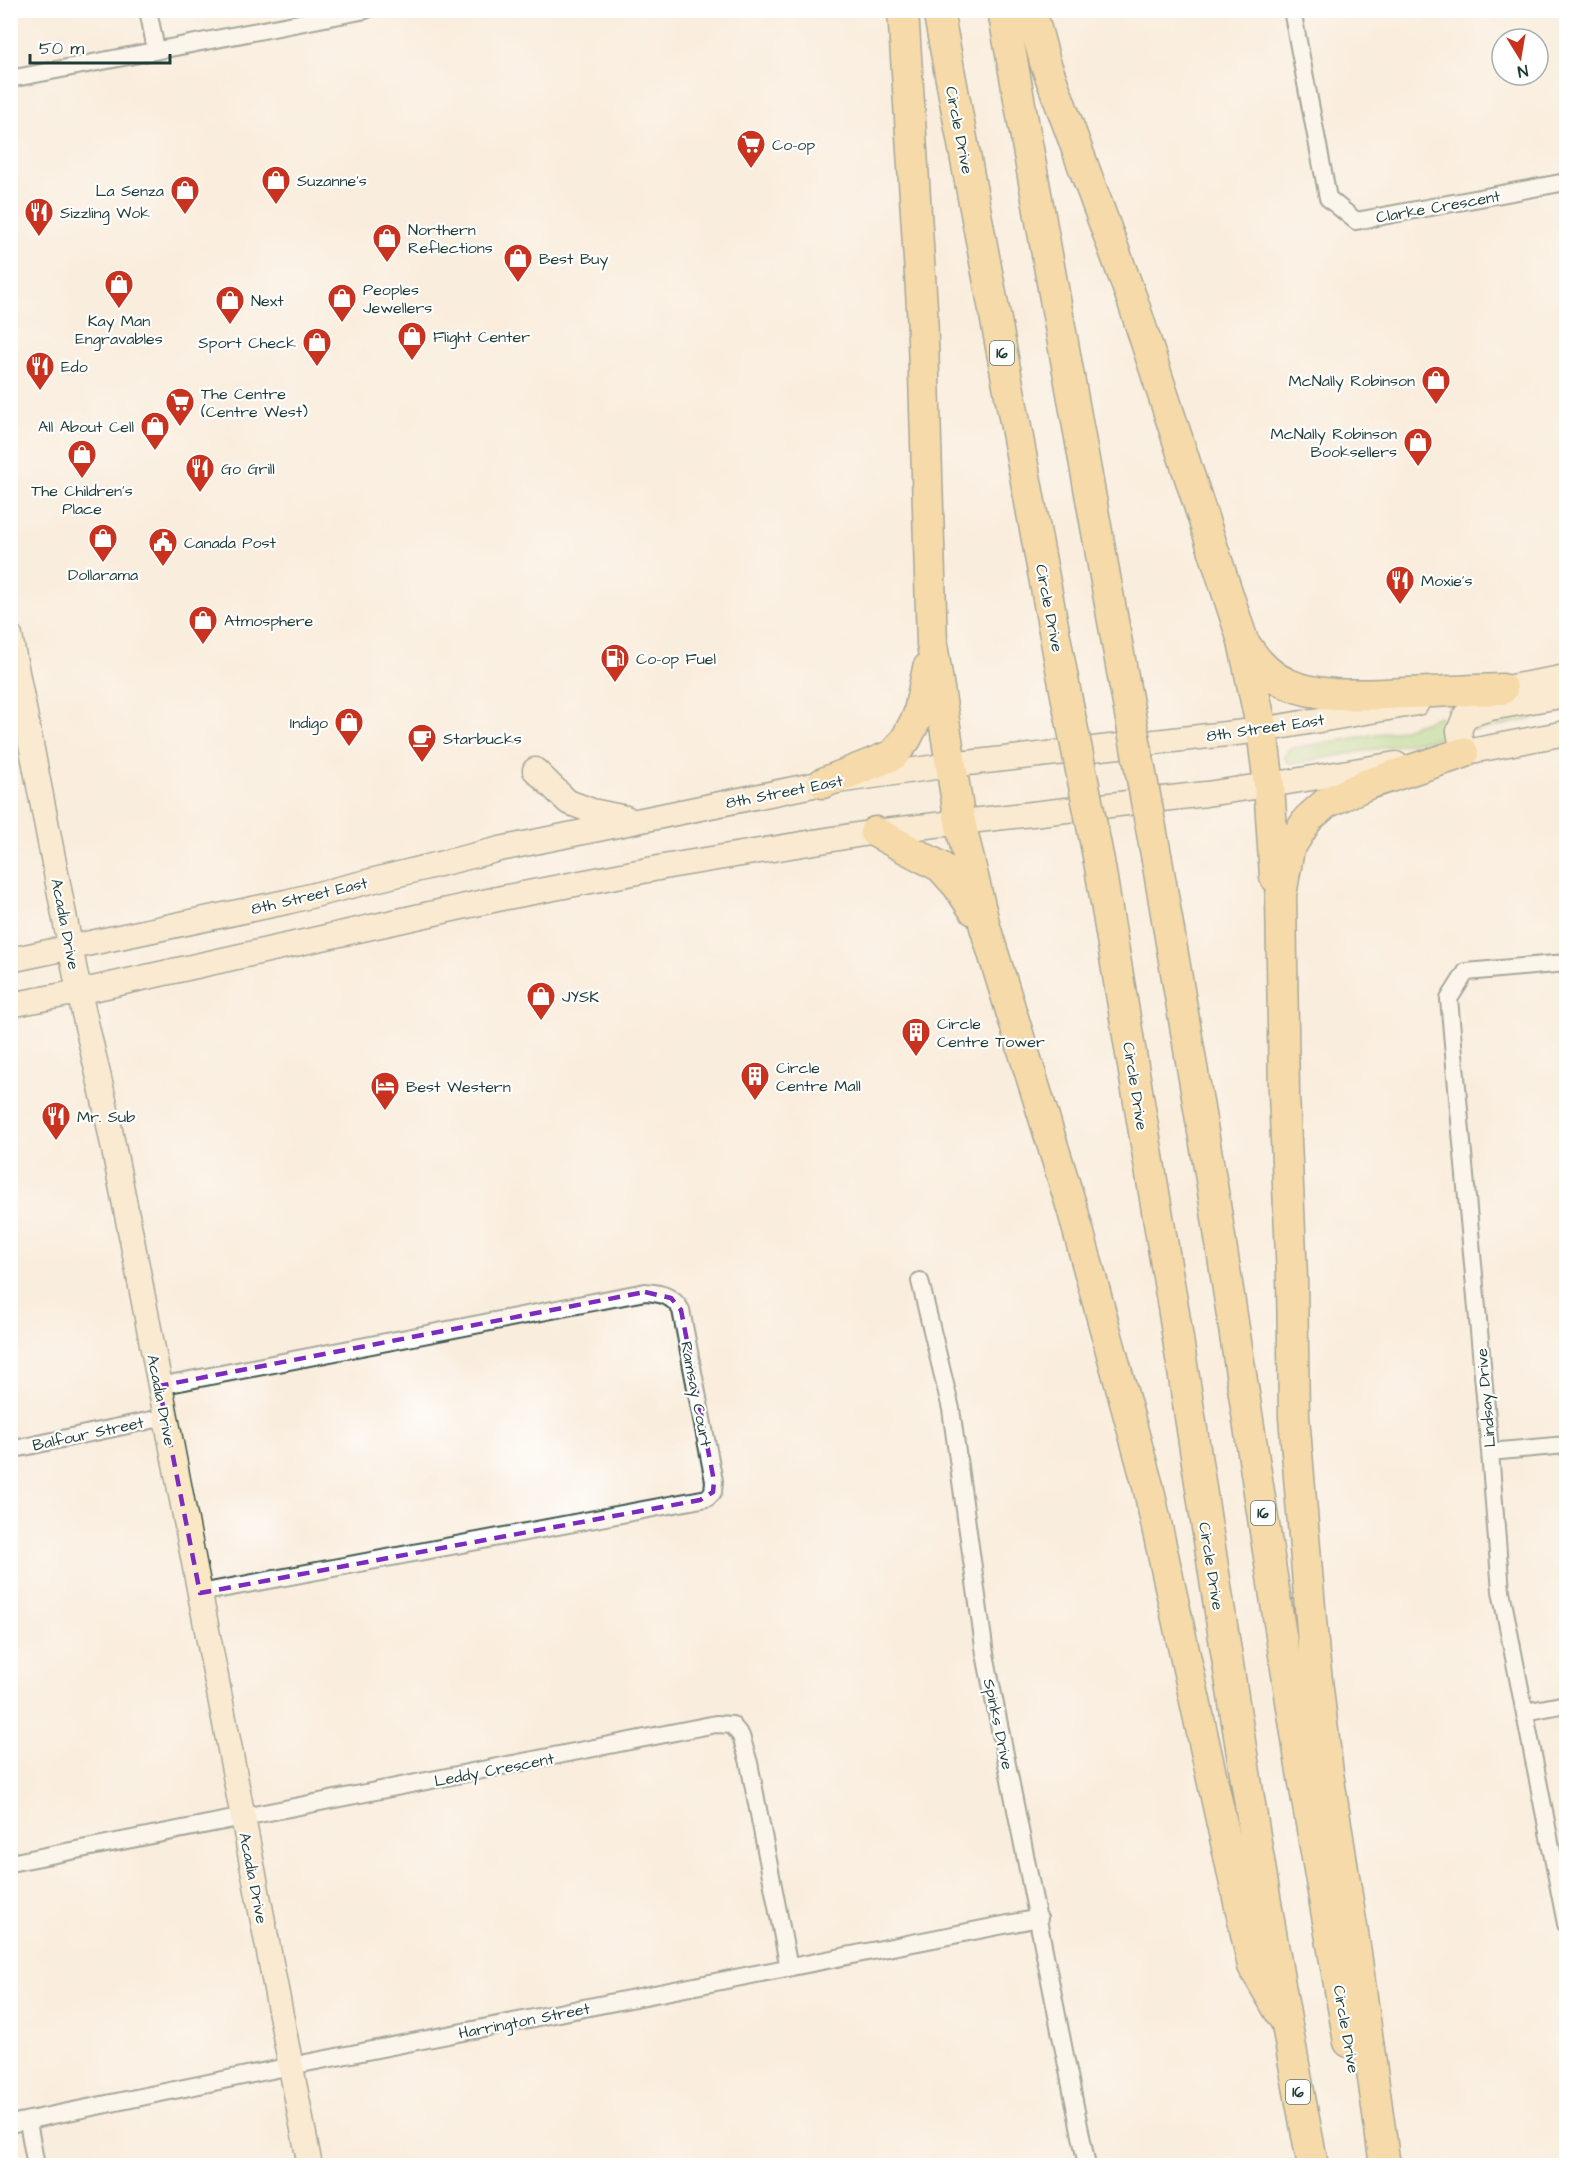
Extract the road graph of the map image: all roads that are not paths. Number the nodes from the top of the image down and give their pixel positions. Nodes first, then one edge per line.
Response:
1 (148, 10) edge
2 (366, 10) edge
3 (903, 10) edge
4 (938, 10) edge
5 (1003, 10) edge
6 (1031, 10) edge
7 (1292, 10) edge
8 (156, 50) junction
9 (10, 79) edge
10 (1566, 182) edge
11 (10, 636) edge
12 (1243, 641) junction
13 (932, 644) junction
14 (1566, 677) edge
15 (1502, 688) junction
16 (1566, 695) edge
17 (1262, 730) junction
18 (1566, 733) edge
19 (1463, 753) junction
20 (950, 765) junction
21 (535, 770) dead end
22 (823, 783) junction
23 (1269, 785) junction
24 (637, 820) junction
25 (960, 822) junction
26 (875, 832) junction
27 (985, 927) junction
28 (70, 947) junction
29 (10, 960) edge
30 (1566, 963) edge
31 (1282, 981) junction
32 (79, 992) junction
33 (10, 1005) edge
34 (920, 1281) dead end
35 (159, 1386) junction
36 (166, 1417) junction
37 (1566, 1444) edge
38 (10, 1450) edge
39 (1490, 1452) junction
40 (200, 1593) junction
41 (1566, 1704) edge
42 (1525, 1712) junction
43 (243, 1818) junction
44 (10, 1863) edge
45 (1038, 1918) junction
46 (1566, 1924) edge
47 (789, 1968) junction
48 (1284, 2019) junction
49 (291, 2066) junction
50 (28, 2122) junction
51 (10, 2124) edge
52 (36, 2166) edge
53 (310, 2166) edge
54 (1087, 2166) edge
55 (1313, 2166) edge
56 (1372, 2166) edge
57 (1385, 2166) edge

1 - 8 street
2 - 8 street
3 - 13 highway
4 - 48 highway, Circle Drive / 16, bridge
5 - 56 highway, Circle Drive / 16, bridge
6 - 12 highway
7 - 10 street, Clarke Crescent
8 - 9 street
11 - 28 main road, Acadia Drive
12 - 15 highway
12 - 17 highway
13 - 20 highway
13 - 22 highway
14 - 15 main road, 8th Street East
15 - 17 main road, 8th Street East
16 - 19 main road
17 - 20 main road, 8th Street East
17 - 23 highway
18 - 19 main road
19 - 23 main road
19 - 31 highway
20 - 22 main road, 8th Street East
20 - 25 highway
21 - 24 main road
22 - 24 main road, 8th Street East
23 - 25 main road
23 - 31 highway
24 - 28 main road, 8th Street East
25 - 26 main road
25 - 27 highway
26 - 27 highway
26 - 32 main road
27 - 48 highway
28 - 29 main road, 8th Street East
28 - 32 main road, Acadia Drive
30 - 39 street, Lindsay Drive
31 - 57 highway
32 - 33 main road
32 - 35 main road, Acadia Drive
34 - 45 street, Spinks Drive
35 - 36 main road, Acadia Drive
35 - 40 street, Ramsay Court
36 - 38 street, Balfour Street
36 - 40 main road, Acadia Drive
37 - 39 street
39 - 42 street, Lindsay Drive
40 - 43 main road, Acadia Drive
41 - 42 street
42 - 46 street, Lindsay Drive
43 - 44 street, Leddy Crescent
43 - 47 street, Leddy Crescent
43 - 49 main road, Acadia Drive
45 - 47 street, Harrington Street
45 - 54 street, Spinks Drive
47 - 49 street, Harrington Street
48 - 55 highway, Circle Drive / 16
49 - 50 street, Harrington Street
49 - 53 main road, Acadia Drive
50 - 51 street, Harrington Street
50 - 52 street

